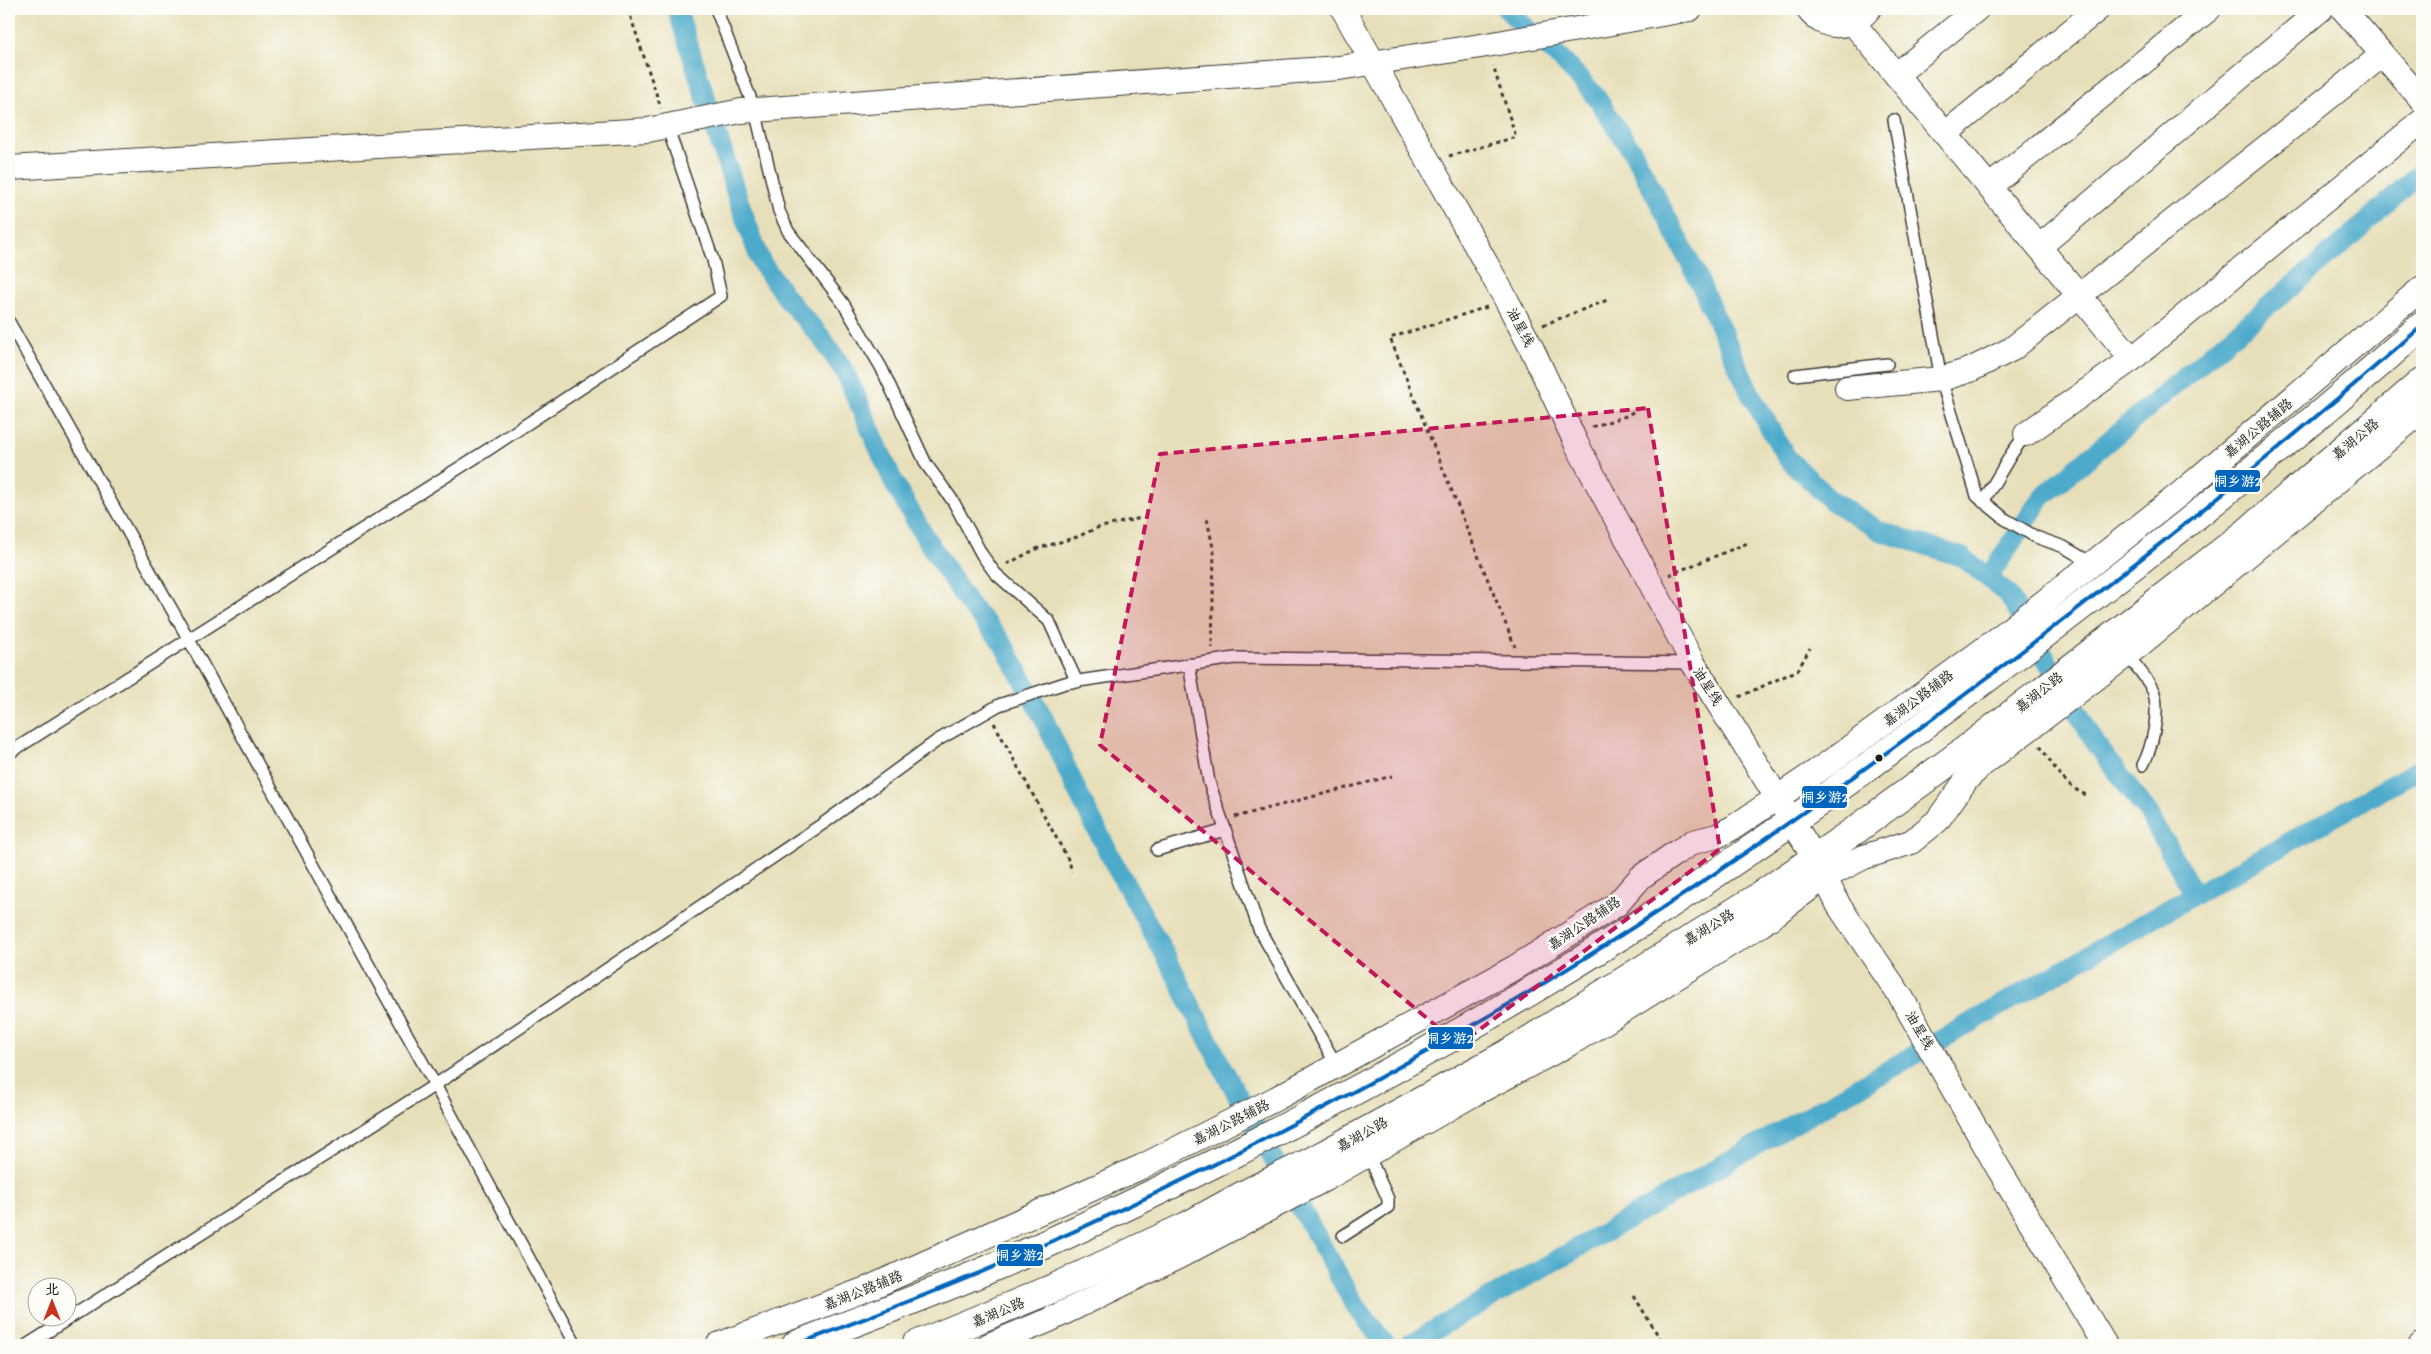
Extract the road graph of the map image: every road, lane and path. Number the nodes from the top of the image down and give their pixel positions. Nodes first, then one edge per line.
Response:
1 (628, 9) edge
2 (716, 9) edge
3 (1343, 9) edge
4 (1690, 9) edge
5 (1808, 9) edge
6 (1977, 9) edge
7 (2098, 9) edge
8 (2209, 9) edge
9 (2321, 9) edge
10 (2343, 9) edge
11 (1861, 16) edge
12 (1599, 19) edge
13 (1492, 44) junction
14 (2381, 56) junction
15 (1373, 61) junction
16 (1896, 75) junction
17 (2422, 100) edge
18 (748, 111) junction
19 (1894, 120) dead end
20 (2422, 121) edge
21 (674, 125) junction
22 (1945, 134) junction
23 (1430, 162) junction
24 (9, 168) edge
25 (1989, 187) junction
26 (2039, 247) junction
27 (2422, 288) edge
28 (2080, 296) junction
29 (1610, 299) dead end
30 (1507, 301) junction
31 (9, 322) edge
32 (2422, 326) edge
33 (1524, 332) junction
34 (2132, 359) junction
35 (1887, 364) dead end
36 (1795, 375) dead end
37 (1941, 379) junction
38 (1855, 381) junction
39 (2422, 382) edge
40 (1638, 408) dead end
41 (2422, 411) edge
42 (2026, 434) joint
43 (1573, 436) junction
44 (1983, 502) junction
45 (1141, 518) dead end
46 (1207, 519) dead end
47 (1750, 542) dead end
48 (2084, 571) junction
49 (995, 573) junction
50 (1650, 583) junction
51 (188, 638) junction
52 (1810, 648) dead end
53 (2117, 651) junction
54 (2002, 652) junction
55 (1514, 660) junction
56 (1212, 661) junction
57 (1693, 663) junction
58 (1189, 664) junction
59 (1071, 682) junction
60 (1720, 706) junction
61 (988, 711) junction
62 (2034, 728) junction
63 (9, 753) edge
64 (2143, 765) dead end
65 (1392, 776) dead end
66 (1778, 796) junction
67 (2089, 796) dead end
68 (1792, 821) junction
69 (1223, 825) junction
70 (1157, 850) dead end
71 (1820, 868) junction
72 (1071, 872) dead end
73 (1337, 1066) junction
74 (435, 1085) junction
75 (1368, 1154) junction
76 (1320, 1170) junction
77 (1254, 1203) junction
78 (1343, 1236) dead end
79 (1634, 1296) dead end
80 (26, 1345) edge
81 (576, 1345) edge
82 (718, 1345) edge
83 (796, 1345) edge
84 (916, 1345) edge
85 (989, 1345) edge
86 (1664, 1345) edge
87 (2105, 1345) edge

1 - 21 path
2 - 18 lane
3 - 15 street, 油星线
4 - 12 street
5 - 11 street
6 - 16 street
7 - 22 street
8 - 25 street
9 - 26 street
10 - 14 street
11 - 16 street
12 - 13 street
13 - 15 street
13 - 23 path
14 - 17 street
14 - 28 street
15 - 18 street
15 - 23 street, 油星线
16 - 22 street
18 - 21 street
18 - 49 lane
19 - 37 lane
20 - 34 street
21 - 24 street
21 - 51 lane
22 - 25 street
23 - 30 street, 油星线
25 - 26 street
26 - 28 street
27 - 48 street, 嘉湖公路辅路
28 - 34 street
28 - 37 street
29 - 33 path
30 - 33 street, 油星线
30 - 55 path
31 - 51 lane
32 - 54 main road
33 - 43 street, 油星线
34 - 42 street
35 - 38 lane
36 - 38 lane
37 - 38 street
37 - 44 lane
39 - 53 main road, 嘉湖公路
40 - 43 path
41 - 53 street
42 - 44 lane
43 - 50 street, 油星线
44 - 48 lane
45 - 49 path
46 - 56 path
47 - 50 path
48 - 54 street, 嘉湖公路辅路
49 - 59 lane
50 - 57 street, 油星线
51 - 63 lane
51 - 74 lane
52 - 60 path
53 - 62 street
53 - 64 lane
53 - 71 main road, 嘉湖公路
54 - 66 street, 嘉湖公路辅路
54 - 68 main road
55 - 56 lane
55 - 57 lane
56 - 58 lane
57 - 60 street, 油星线
58 - 59 lane
58 - 69 lane
59 - 61 lane
60 - 66 street, 油星线
61 - 72 path
61 - 74 lane
62 - 67 path
62 - 71 street
65 - 69 path
66 - 68 street, 油星线
66 - 73 street, 嘉湖公路辅路
68 - 71 street, 油星线
68 - 83 main road
69 - 70 lane
69 - 73 lane
71 - 75 street
71 - 76 main road, 嘉湖公路
71 - 87 street, 油星线
73 - 82 street, 嘉湖公路辅路
74 - 80 lane
74 - 81 lane
75 - 76 street
75 - 78 lane
76 - 77 main road, 嘉湖公路
77 - 84 main road, 嘉湖公路
77 - 85 street
79 - 86 path

